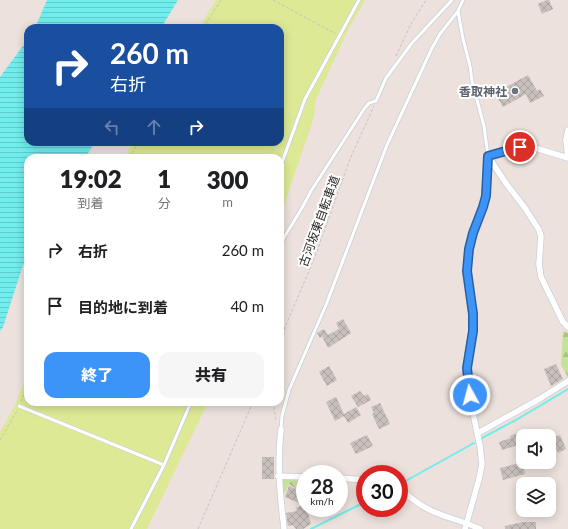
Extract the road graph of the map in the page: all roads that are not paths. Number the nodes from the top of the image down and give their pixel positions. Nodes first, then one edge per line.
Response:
1 (359, 0) edge
2 (452, 0) edge
3 (463, 0) edge
4 (458, 11) junction
5 (568, 130) edge
6 (488, 156) junction
7 (284, 157) edge
8 (568, 158) edge
9 (284, 237) edge
10 (568, 327) edge
11 (568, 381) edge
12 (19, 406) road end
13 (189, 406) edge
14 (281, 429) joint
15 (478, 433) junction
16 (164, 465) junction
17 (278, 476) junction
18 (296, 477) edge
19 (408, 495) edge
20 (467, 522) junction
21 (131, 529) edge
22 (284, 529) edge
23 (464, 529) edge
24 (480, 529) edge

1 - 7 lane
2 - 9 lane
3 - 4 lane
4 - 6 lane
4 - 14 lane
5 - 8 street
6 - 8 street
6 - 10 street
6 - 15 street
11 - 15 street
12 - 16 lane
13 - 16 lane
14 - 17 street
15 - 20 street
16 - 21 lane
17 - 18 street
17 - 22 street
19 - 20 street
20 - 23 street
20 - 24 street

